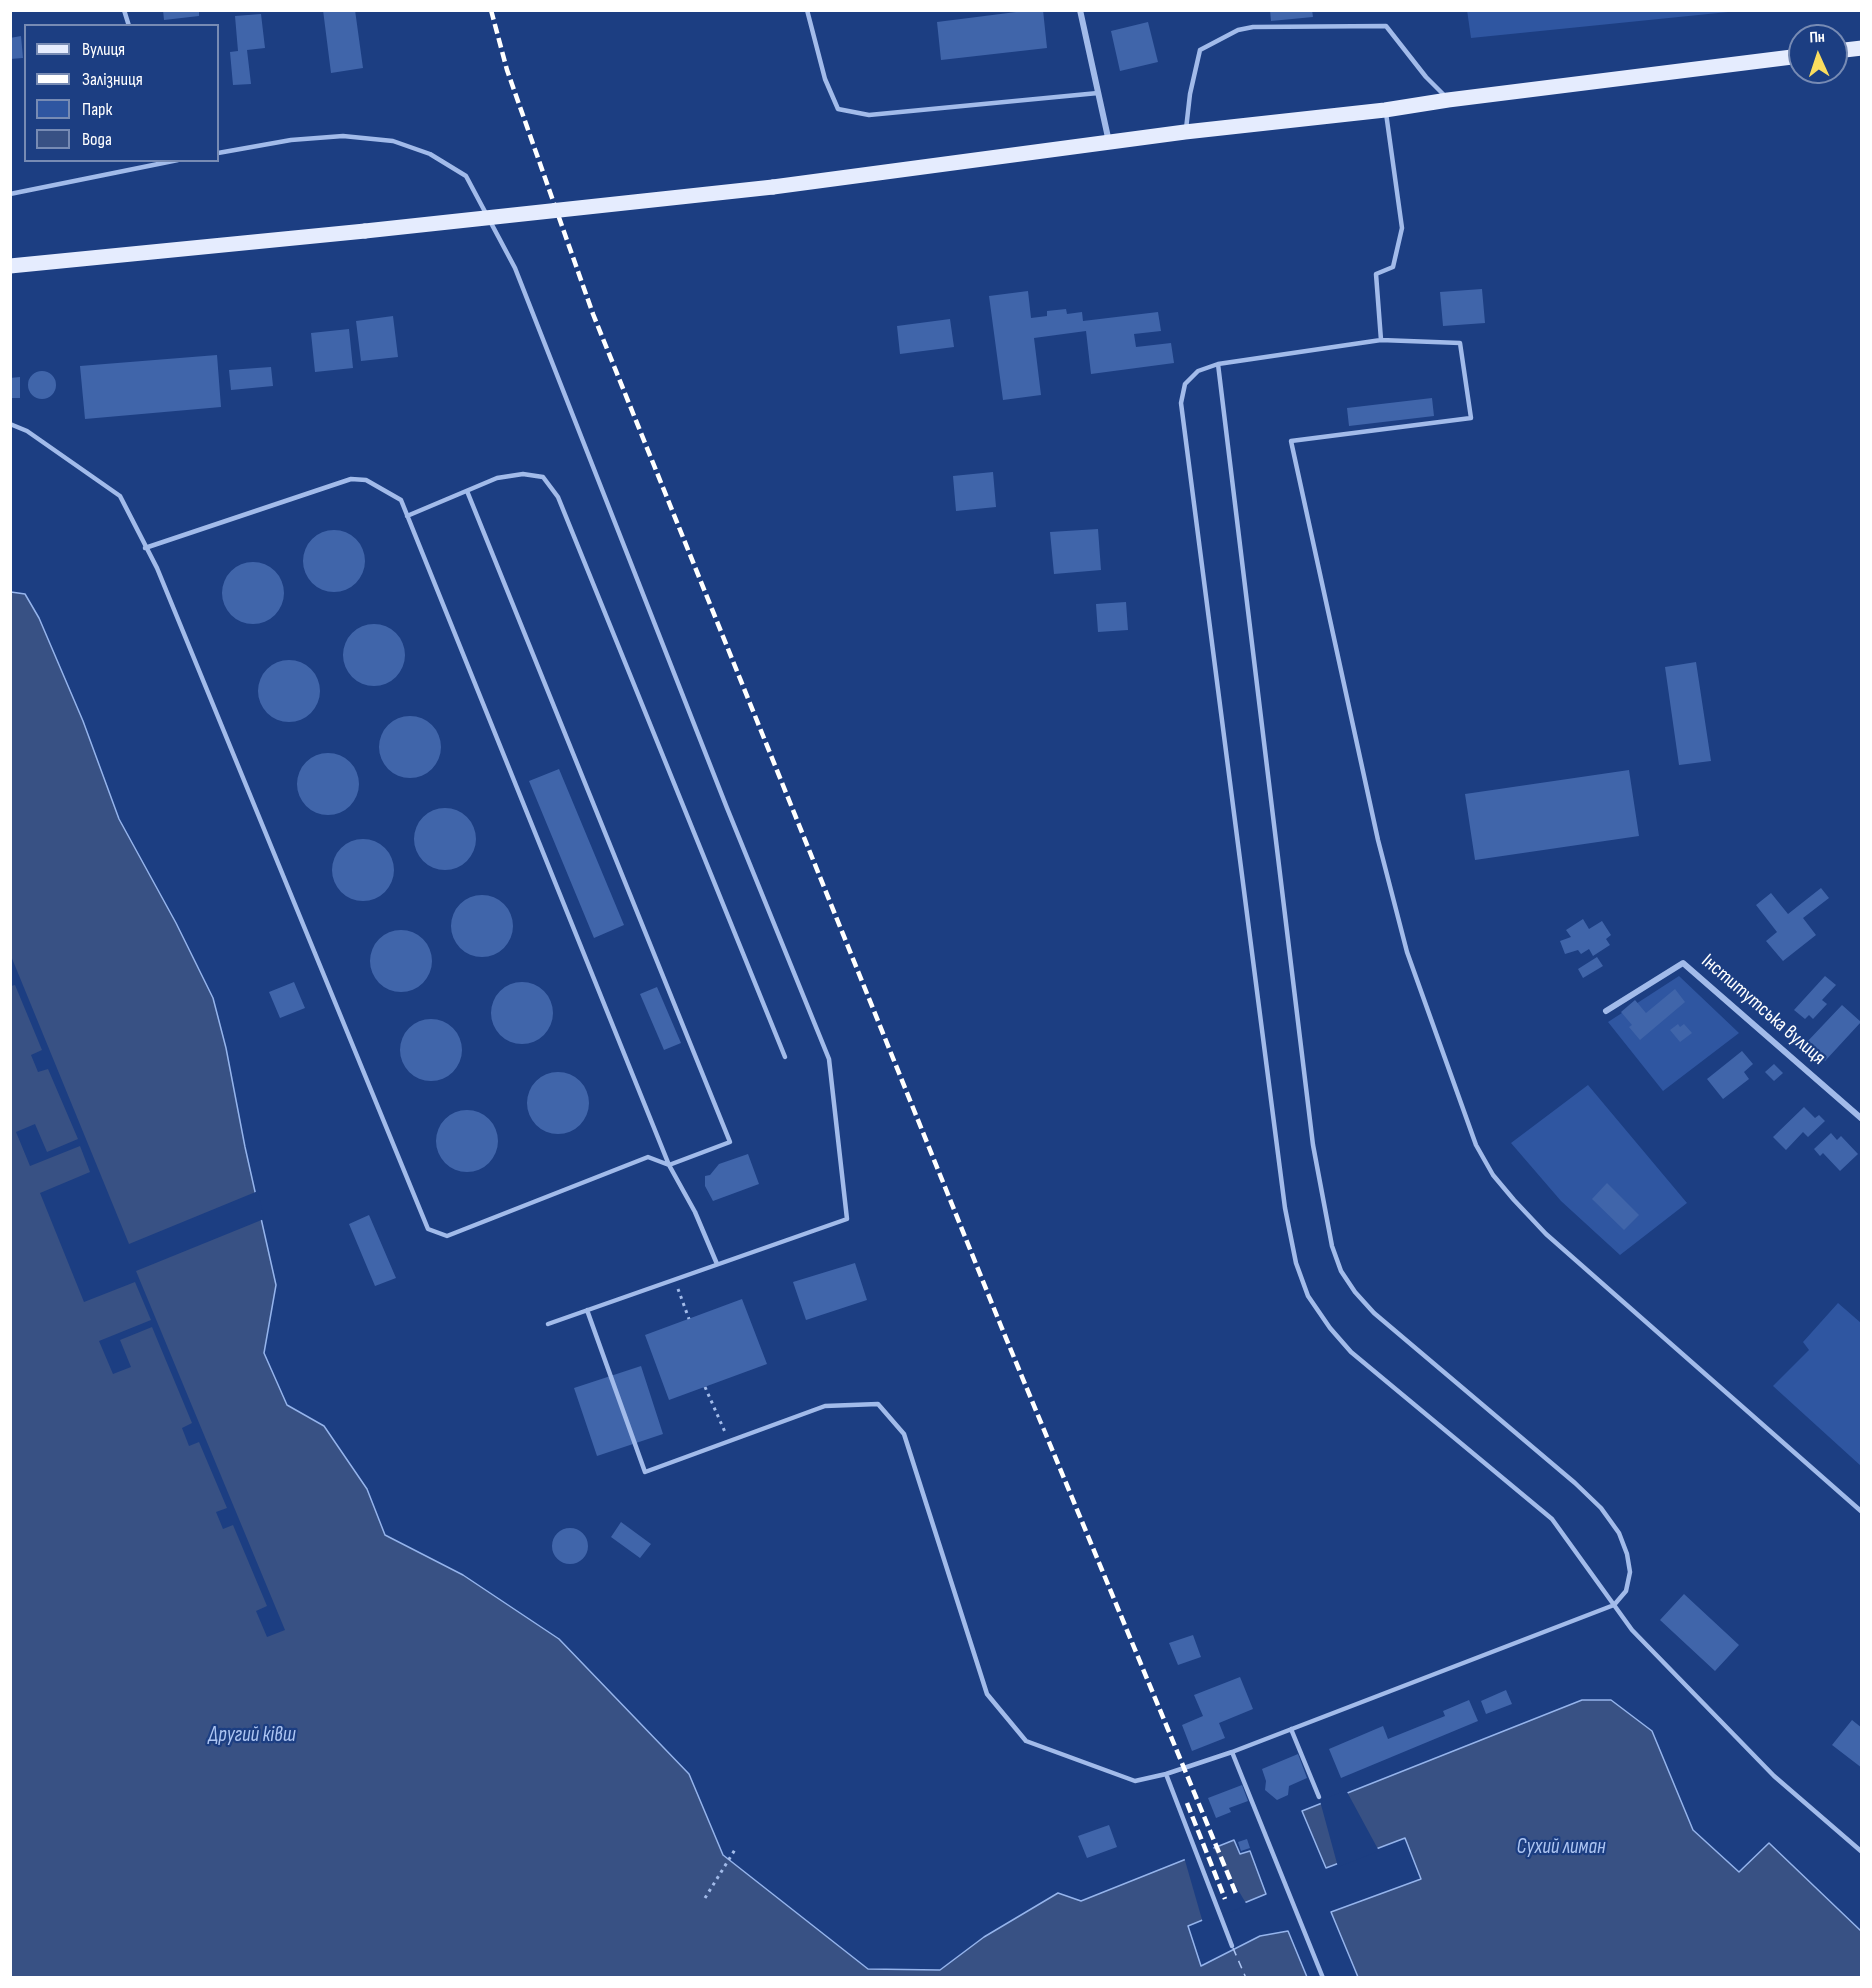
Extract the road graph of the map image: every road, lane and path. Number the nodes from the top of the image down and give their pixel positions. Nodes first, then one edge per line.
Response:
1 (807, 10) edge
2 (1080, 10) edge
3 (1788, 58) edge
4 (1098, 93) junction
5 (1448, 100) junction
6 (1385, 110) junction
7 (1185, 132) junction
8 (1109, 143) junction
9 (219, 153) edge
10 (172, 162) edge
11 (10, 194) edge
12 (10, 266) edge
13 (1381, 340) junction
14 (1218, 364) junction
15 (10, 424) edge
16 (467, 491) junction
17 (407, 516) junction
18 (145, 548) junction
19 (1606, 1011) dead end
20 (785, 1057) dead end
21 (1862, 1119) edge
22 (669, 1165) junction
23 (717, 1264) junction
24 (674, 1279) junction
25 (587, 1310) junction
26 (689, 1319) dead end
27 (548, 1324) dead end
28 (705, 1387) dead end
29 (730, 1442) junction
30 (1862, 1512) edge
31 (1614, 1605) junction
32 (1291, 1729) junction
33 (1232, 1752) junction
34 (1166, 1774) junction
35 (1319, 1797) dead end
36 (736, 1848) dead end
37 (1862, 1852) edge
38 (705, 1898) dead end
39 (1232, 1946) dead end
40 (1323, 1977) edge

1 - 4 lane
2 - 4 street
3 - 5 main road
4 - 8 street
5 - 6 main road
5 - 7 lane
6 - 7 main road
6 - 13 lane
7 - 8 main road
8 - 12 main road, bridge
9 - 23 lane
10 - 11 lane
13 - 14 lane
13 - 30 lane
14 - 31 lane
14 - 31 lane
15 - 18 lane
16 - 17 lane
16 - 20 lane
16 - 22 lane
17 - 18 lane
17 - 22 lane
18 - 22 lane
19 - 21 street, Інститутська вулиця
22 - 23 lane
23 - 24 lane
24 - 25 lane
24 - 26 path
25 - 27 lane
25 - 29 lane
28 - 29 path
29 - 34 lane
31 - 32 lane
31 - 37 lane
32 - 33 lane
32 - 35 lane
33 - 34 lane
33 - 40 lane
34 - 39 lane
36 - 38 path

